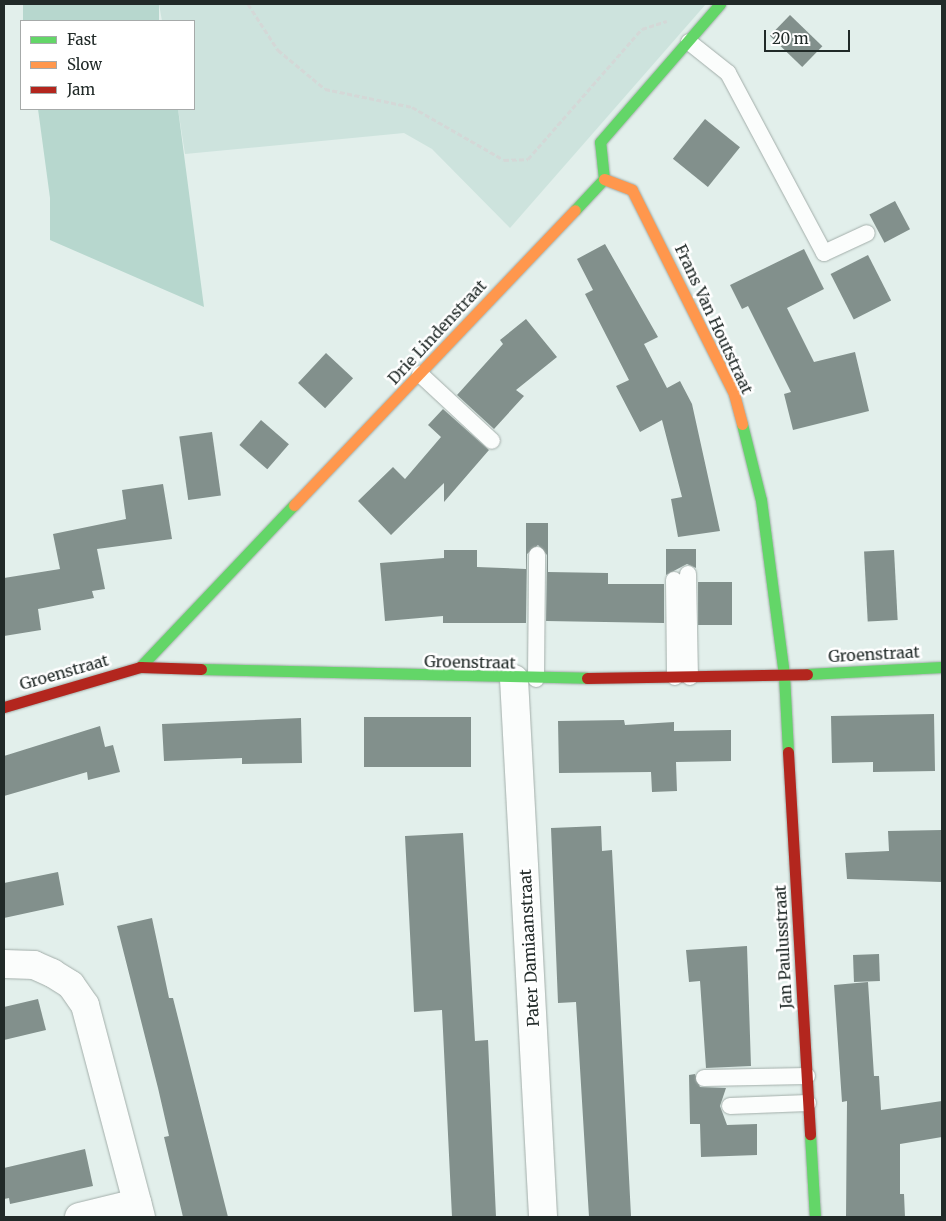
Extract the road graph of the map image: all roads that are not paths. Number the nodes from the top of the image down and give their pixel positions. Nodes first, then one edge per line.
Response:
1 (720, 4) edge
2 (689, 42) junction
3 (604, 178) junction
4 (867, 233) dead end
5 (420, 374) junction
6 (492, 442) dead end
7 (537, 555) dead end
8 (681, 577) dead end
9 (140, 667) junction
10 (942, 667) edge
11 (784, 675) junction
12 (683, 677) junction
13 (525, 679) junction
14 (4, 707) edge
15 (4, 964) edge
16 (806, 1076) junction
17 (704, 1078) dead end
18 (808, 1103) junction
19 (730, 1106) dead end
20 (139, 1210) edge
21 (79, 1217) edge
22 (543, 1217) edge
23 (815, 1217) edge

1 - 2 street
2 - 3 street
2 - 4 lane
3 - 5 street, Drie Lindenstraat
3 - 11 street, Frans Van Houtstraat
5 - 6 lane
5 - 9 street, Drie Lindenstraat
7 - 13 lane
8 - 12 lane
9 - 13 street, Groenstraat
9 - 14 street, Groenstraat
10 - 11 street, Groenstraat
11 - 12 street, Groenstraat
11 - 16 street, Jan Paulusstraat
12 - 13 street, Groenstraat
13 - 22 street, Pater Damiaanstraat
15 - 20 street
16 - 17 lane
16 - 18 street, Jan Paulusstraat
18 - 19 lane
18 - 23 street, Jan Paulusstraat
20 - 21 street

